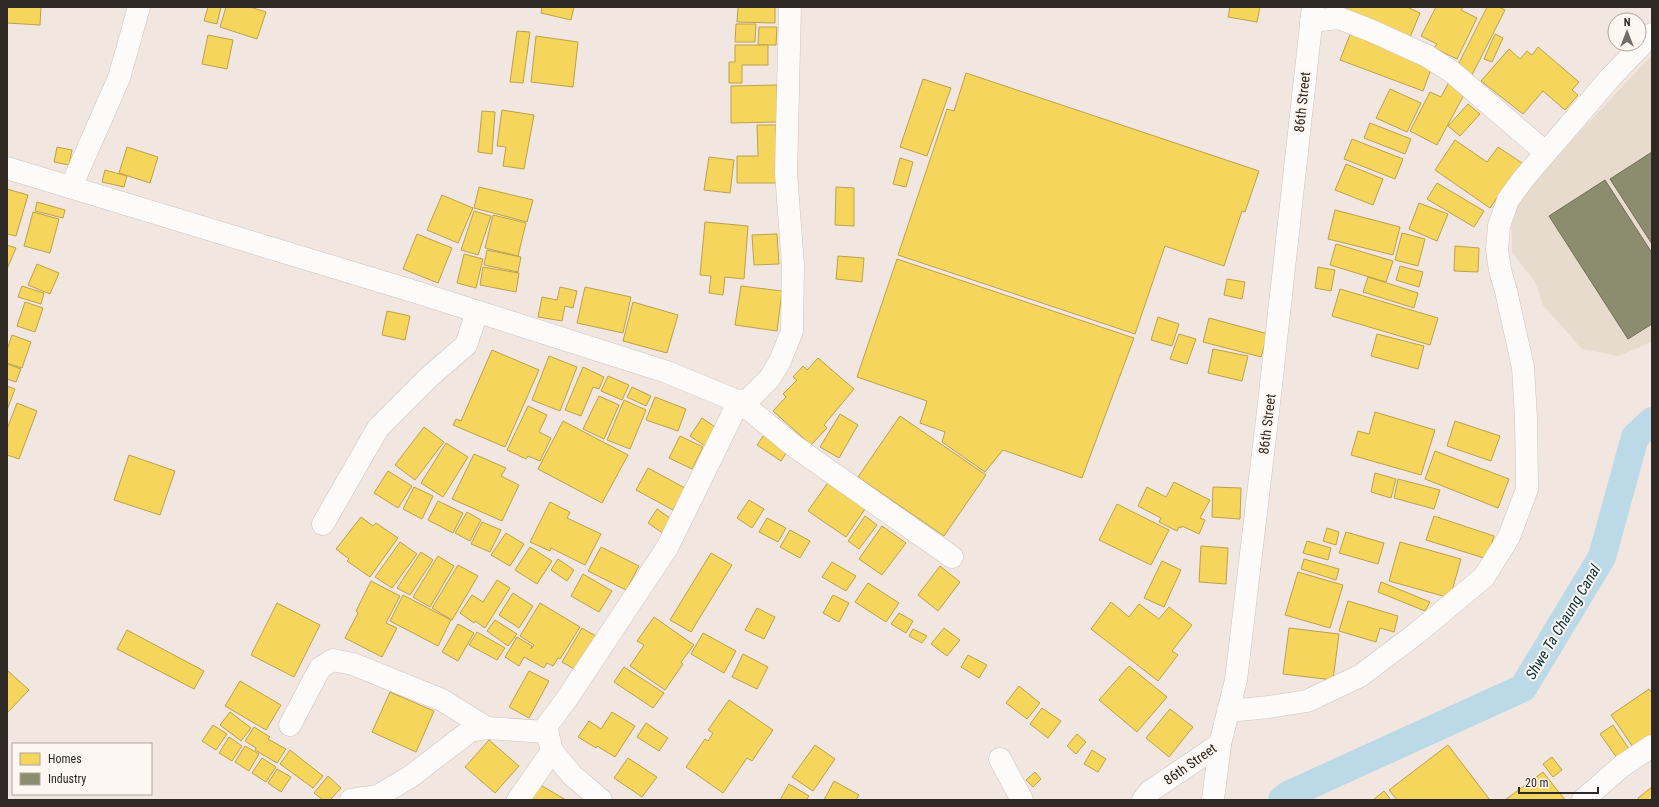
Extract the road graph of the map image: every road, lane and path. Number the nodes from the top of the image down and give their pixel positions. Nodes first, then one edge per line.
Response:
1 (139, 7) edge
2 (790, 7) edge
3 (1312, 14) edge
4 (1652, 34) edge
5 (1546, 152) junction
6 (7, 168) edge
7 (70, 187) junction
8 (477, 312) junction
9 (739, 401) junction
10 (323, 524) dead end
11 (952, 557) dead end
12 (1228, 710) junction
13 (290, 726) dead end
14 (487, 728) junction
15 (550, 741) junction
16 (1220, 744) junction
17 (1652, 746) edge
18 (1000, 759) dead end
19 (351, 800) edge
20 (518, 800) edge
21 (601, 800) edge
22 (1022, 800) edge
23 (1143, 800) edge
24 (1213, 800) edge
25 (1583, 800) edge

1 - 7 street
2 - 9 street
3 - 5 street
3 - 12 street, 86th Street
4 - 5 street
5 - 12 street
6 - 7 street
7 - 8 street
8 - 9 street
8 - 10 street
9 - 11 street
9 - 15 street
12 - 16 street, 86th Street
13 - 14 street
14 - 15 street
14 - 19 street
15 - 20 street
15 - 21 street
16 - 23 street, 86th Street
16 - 24 street
17 - 25 street
18 - 22 street

